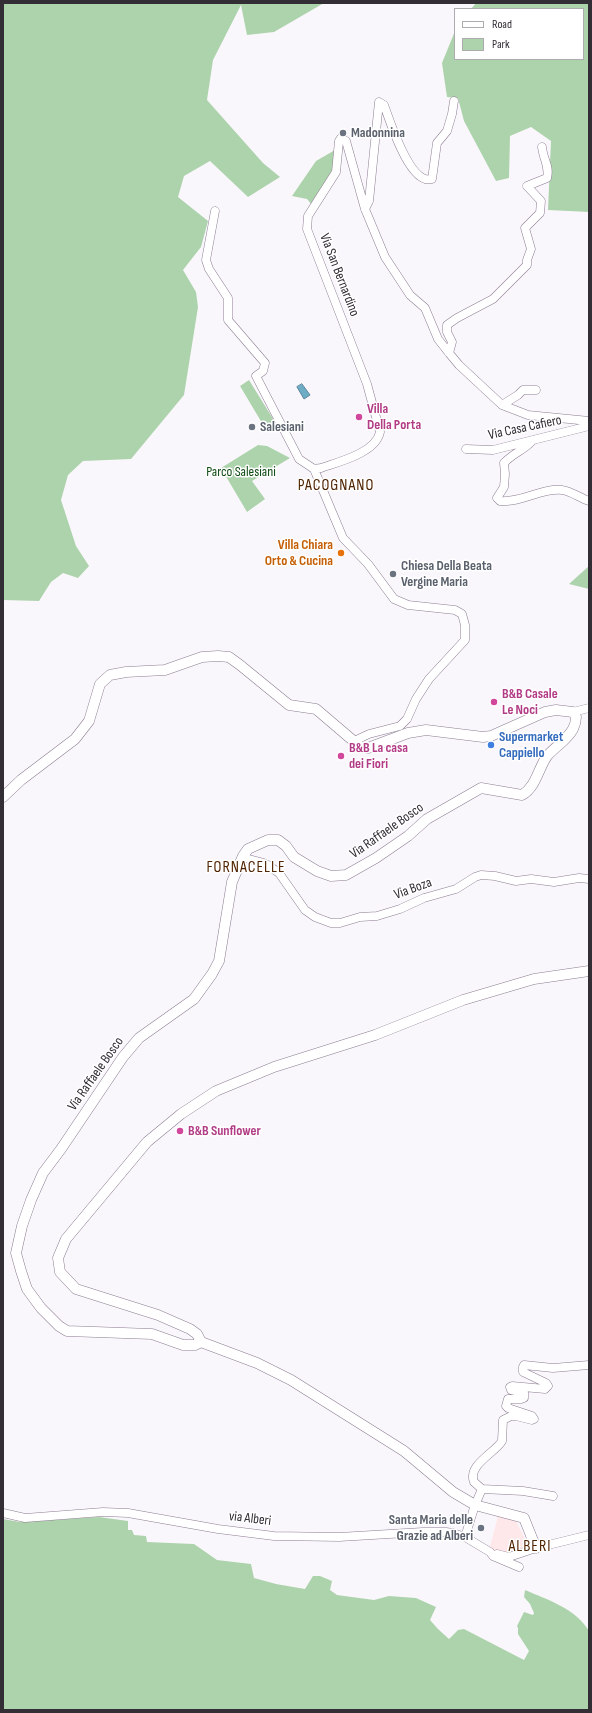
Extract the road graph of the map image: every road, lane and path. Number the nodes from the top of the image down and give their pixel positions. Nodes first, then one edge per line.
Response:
1 (454, 101) dead end
2 (542, 147) dead end
3 (365, 209) junction
4 (215, 210) dead end
5 (449, 353) junction
6 (536, 390) dead end
7 (502, 405) junction
8 (589, 415) edge
9 (579, 420) junction
10 (589, 421) edge
11 (589, 426) edge
12 (532, 441) junction
13 (466, 449) dead end
14 (314, 469) junction
15 (589, 501) edge
16 (589, 708) edge
17 (572, 712) junction
18 (354, 741) junction
19 (3, 797) edge
20 (243, 856) junction
21 (589, 879) edge
22 (589, 971) edge
23 (202, 1342) junction
24 (589, 1365) edge
25 (482, 1490) junction
26 (553, 1496) dead end
27 (475, 1505) junction
28 (3, 1513) edge
29 (589, 1535) edge
30 (465, 1537) junction
31 (536, 1548) junction
32 (490, 1552) junction
33 (520, 1567) dead end

1 - 3 street
2 - 5 street
3 - 5 street, Via San Bernardino
3 - 14 street, Via San Bernardino
4 - 14 street
5 - 7 street, Via San Bernardino
6 - 7 street
7 - 9 street, Via San Bernardino
8 - 9 street, Via Casa Cafiero
9 - 10 street, Via Casa Cafiero
11 - 12 street, Via Casa Cafiero
12 - 13 street, Via Casa Cafiero
12 - 15 street
14 - 18 street
16 - 17 street
17 - 18 street
17 - 20 street, Via Raffaele Bosco
18 - 19 street
20 - 21 street, Via Boza
20 - 23 street, Via Raffaele Bosco
22 - 23 street
23 - 27 street
24 - 25 street
25 - 26 street
25 - 27 street
27 - 30 street
27 - 31 street
28 - 30 street, via Alberi
29 - 31 street, via Alberi
30 - 32 street, via Alberi
31 - 32 street, via Alberi
32 - 33 street, via Alberi

